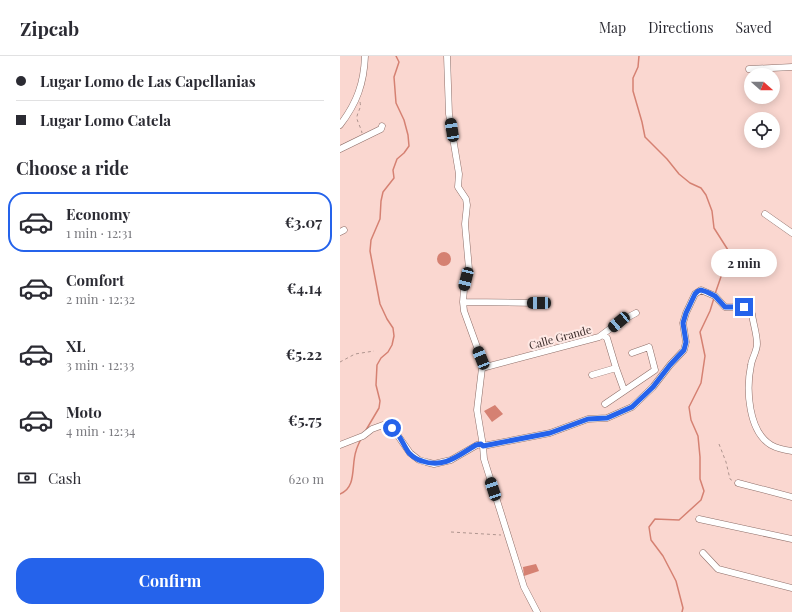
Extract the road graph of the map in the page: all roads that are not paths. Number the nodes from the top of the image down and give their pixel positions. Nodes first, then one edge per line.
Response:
1 (365, 56) edge
2 (447, 56) edge
3 (454, 56) edge
4 (792, 67) edge
5 (778, 68) edge
6 (340, 125) edge
7 (382, 126) dead end
8 (340, 149) edge
9 (765, 214) dead end
10 (792, 233) edge
11 (463, 302) junction
12 (539, 303) dead end
13 (636, 313) dead end
14 (603, 335) junction
15 (632, 353) dead end
16 (482, 368) junction
17 (616, 368) junction
18 (592, 375) dead end
19 (624, 390) junction
20 (606, 404) dead end
21 (340, 445) edge
22 (483, 446) junction
23 (792, 451) edge
24 (738, 483) road end
25 (792, 497) edge
26 (699, 519) dead end
27 (792, 539) edge
28 (703, 554) dead end
29 (792, 588) edge
30 (537, 612) edge

1 - 6 street
2 - 3 street
2 - 11 street
4 - 5 street
7 - 8 street
9 - 10 street
11 - 12 street
11 - 16 street
13 - 14 street, Calle Grande
14 - 16 street, Calle Grande
14 - 17 street
15 - 19 street
16 - 22 street
17 - 18 street
17 - 19 street
19 - 20 street
21 - 22 street
22 - 23 street
22 - 30 street
24 - 25 street
26 - 27 street
28 - 29 street

